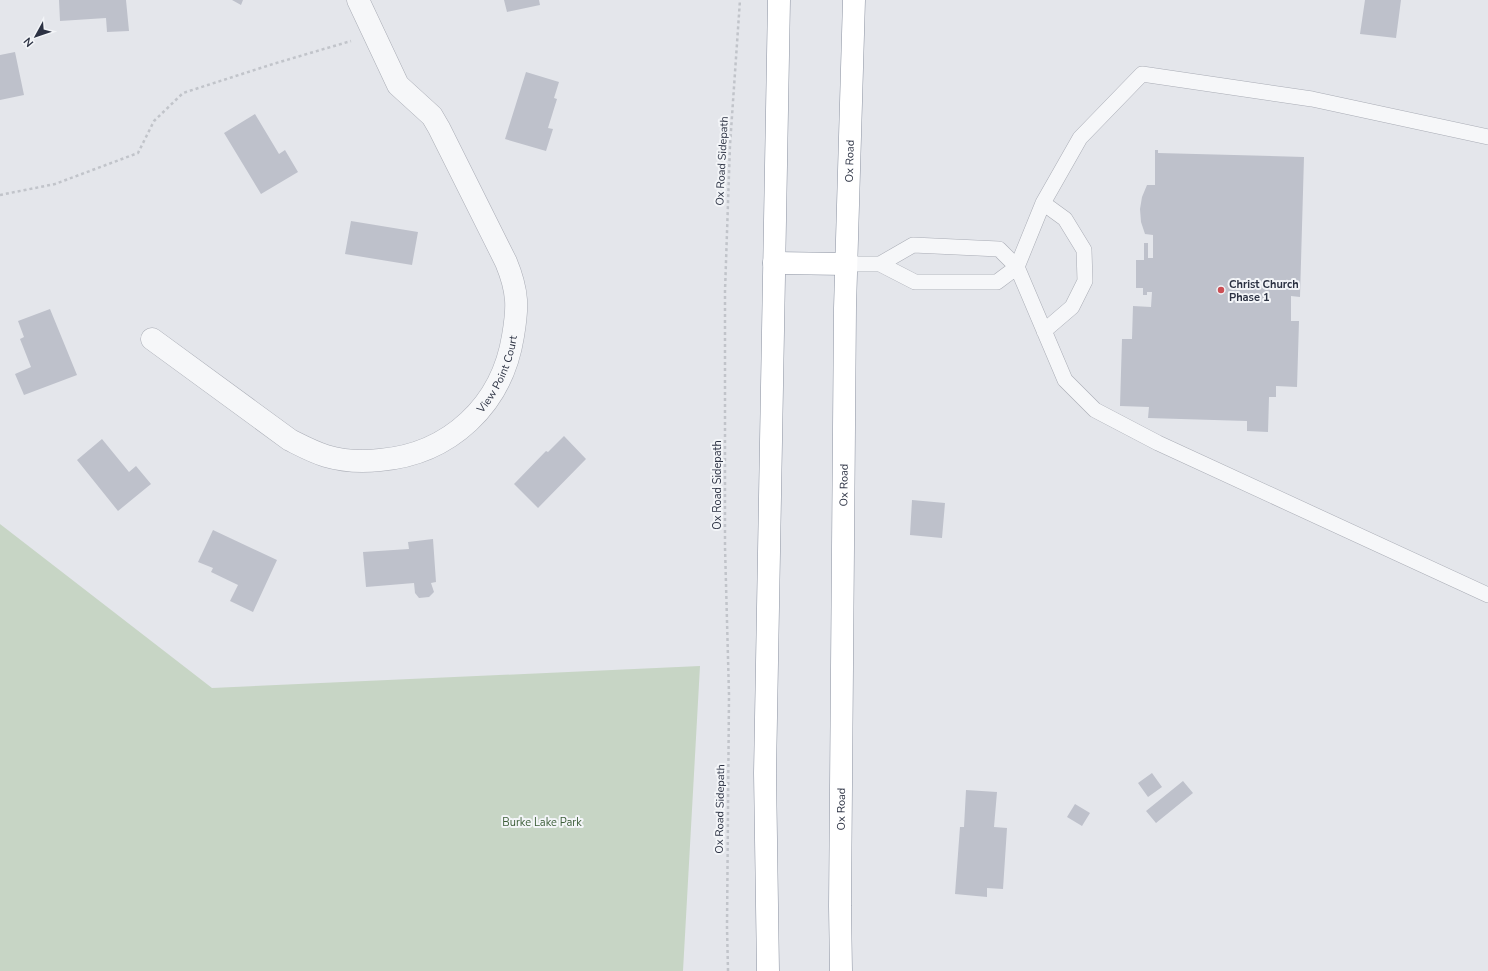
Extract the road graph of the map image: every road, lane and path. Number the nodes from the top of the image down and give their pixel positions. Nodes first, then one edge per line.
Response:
1 (358, 0) edge
2 (740, 0) edge
3 (779, 0) edge
4 (854, 0) edge
5 (374, 31) junction
6 (1488, 136) edge
7 (0, 195) edge
8 (1043, 203) junction
9 (774, 264) junction
10 (846, 264) junction
11 (880, 264) junction
12 (1017, 267) junction
13 (1044, 331) junction
14 (152, 339) dead end
15 (1488, 595) edge
16 (728, 971) edge
17 (768, 971) edge
18 (841, 971) edge

1 - 5 street, View Point Court
2 - 16 path, Ox Road Sidepath
3 - 9 highway
4 - 10 highway, Ox Road
5 - 7 path
5 - 14 street, View Point Court
6 - 8 lane
8 - 12 lane
8 - 13 lane
9 - 10 highway
9 - 17 highway
10 - 11 lane
10 - 18 highway, Ox Road
11 - 12 lane
11 - 12 lane
12 - 13 lane
13 - 15 lane

